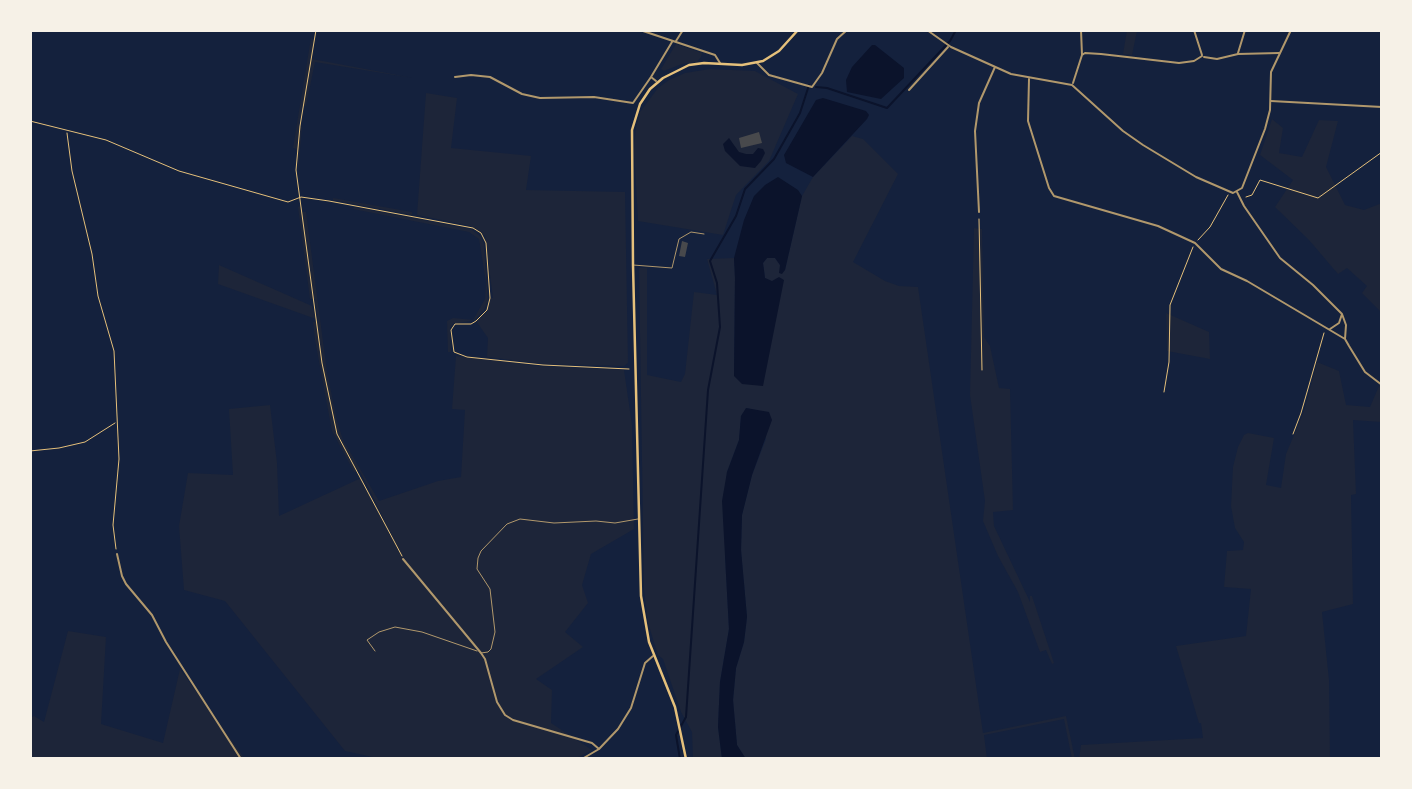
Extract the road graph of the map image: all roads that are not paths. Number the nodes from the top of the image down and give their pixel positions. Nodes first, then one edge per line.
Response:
1 (640, 30) edge
2 (683, 30) edge
3 (799, 30) edge
4 (847, 30) edge
5 (927, 30) edge
6 (1081, 30) edge
7 (1194, 30) edge
8 (1245, 30) edge
9 (1291, 30) edge
10 (674, 42) junction
11 (947, 45) junction
12 (1279, 53) junction
13 (1238, 54) junction
14 (1082, 55) junction
15 (1202, 56) junction
16 (757, 62) junction
17 (720, 64) junction
18 (995, 67) junction
19 (455, 77) dead end
20 (652, 77) junction
21 (1029, 79) junction
22 (657, 82) junction
23 (1073, 85) junction
24 (908, 90) dead end
25 (1270, 101) junction
26 (1382, 107) edge
27 (1237, 192) junction
28 (979, 212) road end
29 (704, 234) dead end
30 (633, 265) junction
31 (1342, 314) junction
32 (1328, 329) junction
33 (1345, 339) junction
34 (1382, 385) edge
35 (638, 519) junction
36 (117, 554) road end
37 (403, 559) road end
38 (375, 651) dead end
39 (481, 653) junction
40 (654, 656) junction
41 (599, 749) junction
42 (241, 759) edge
43 (582, 759) edge
44 (686, 759) edge

1 - 10 street
2 - 10 street
3 - 16 main road
4 - 16 street
5 - 11 street
6 - 14 street
7 - 15 street
8 - 13 street
9 - 12 street
10 - 17 street
10 - 20 street
11 - 18 street
11 - 24 street
12 - 13 street
12 - 25 street
13 - 15 street
14 - 15 street
14 - 23 street
16 - 17 main road
17 - 22 main road
18 - 21 street
18 - 28 street
19 - 20 street
20 - 22 street
21 - 23 street
21 - 32 street
22 - 30 main road
23 - 27 street
25 - 26 street
25 - 27 street
27 - 31 street
29 - 30 lane
30 - 35 main road
31 - 32 street
31 - 33 street
32 - 33 street
33 - 34 street
35 - 39 lane
35 - 40 main road
36 - 42 street
37 - 39 street
38 - 39 lane
39 - 41 street
40 - 41 street
40 - 44 main road
41 - 43 street

